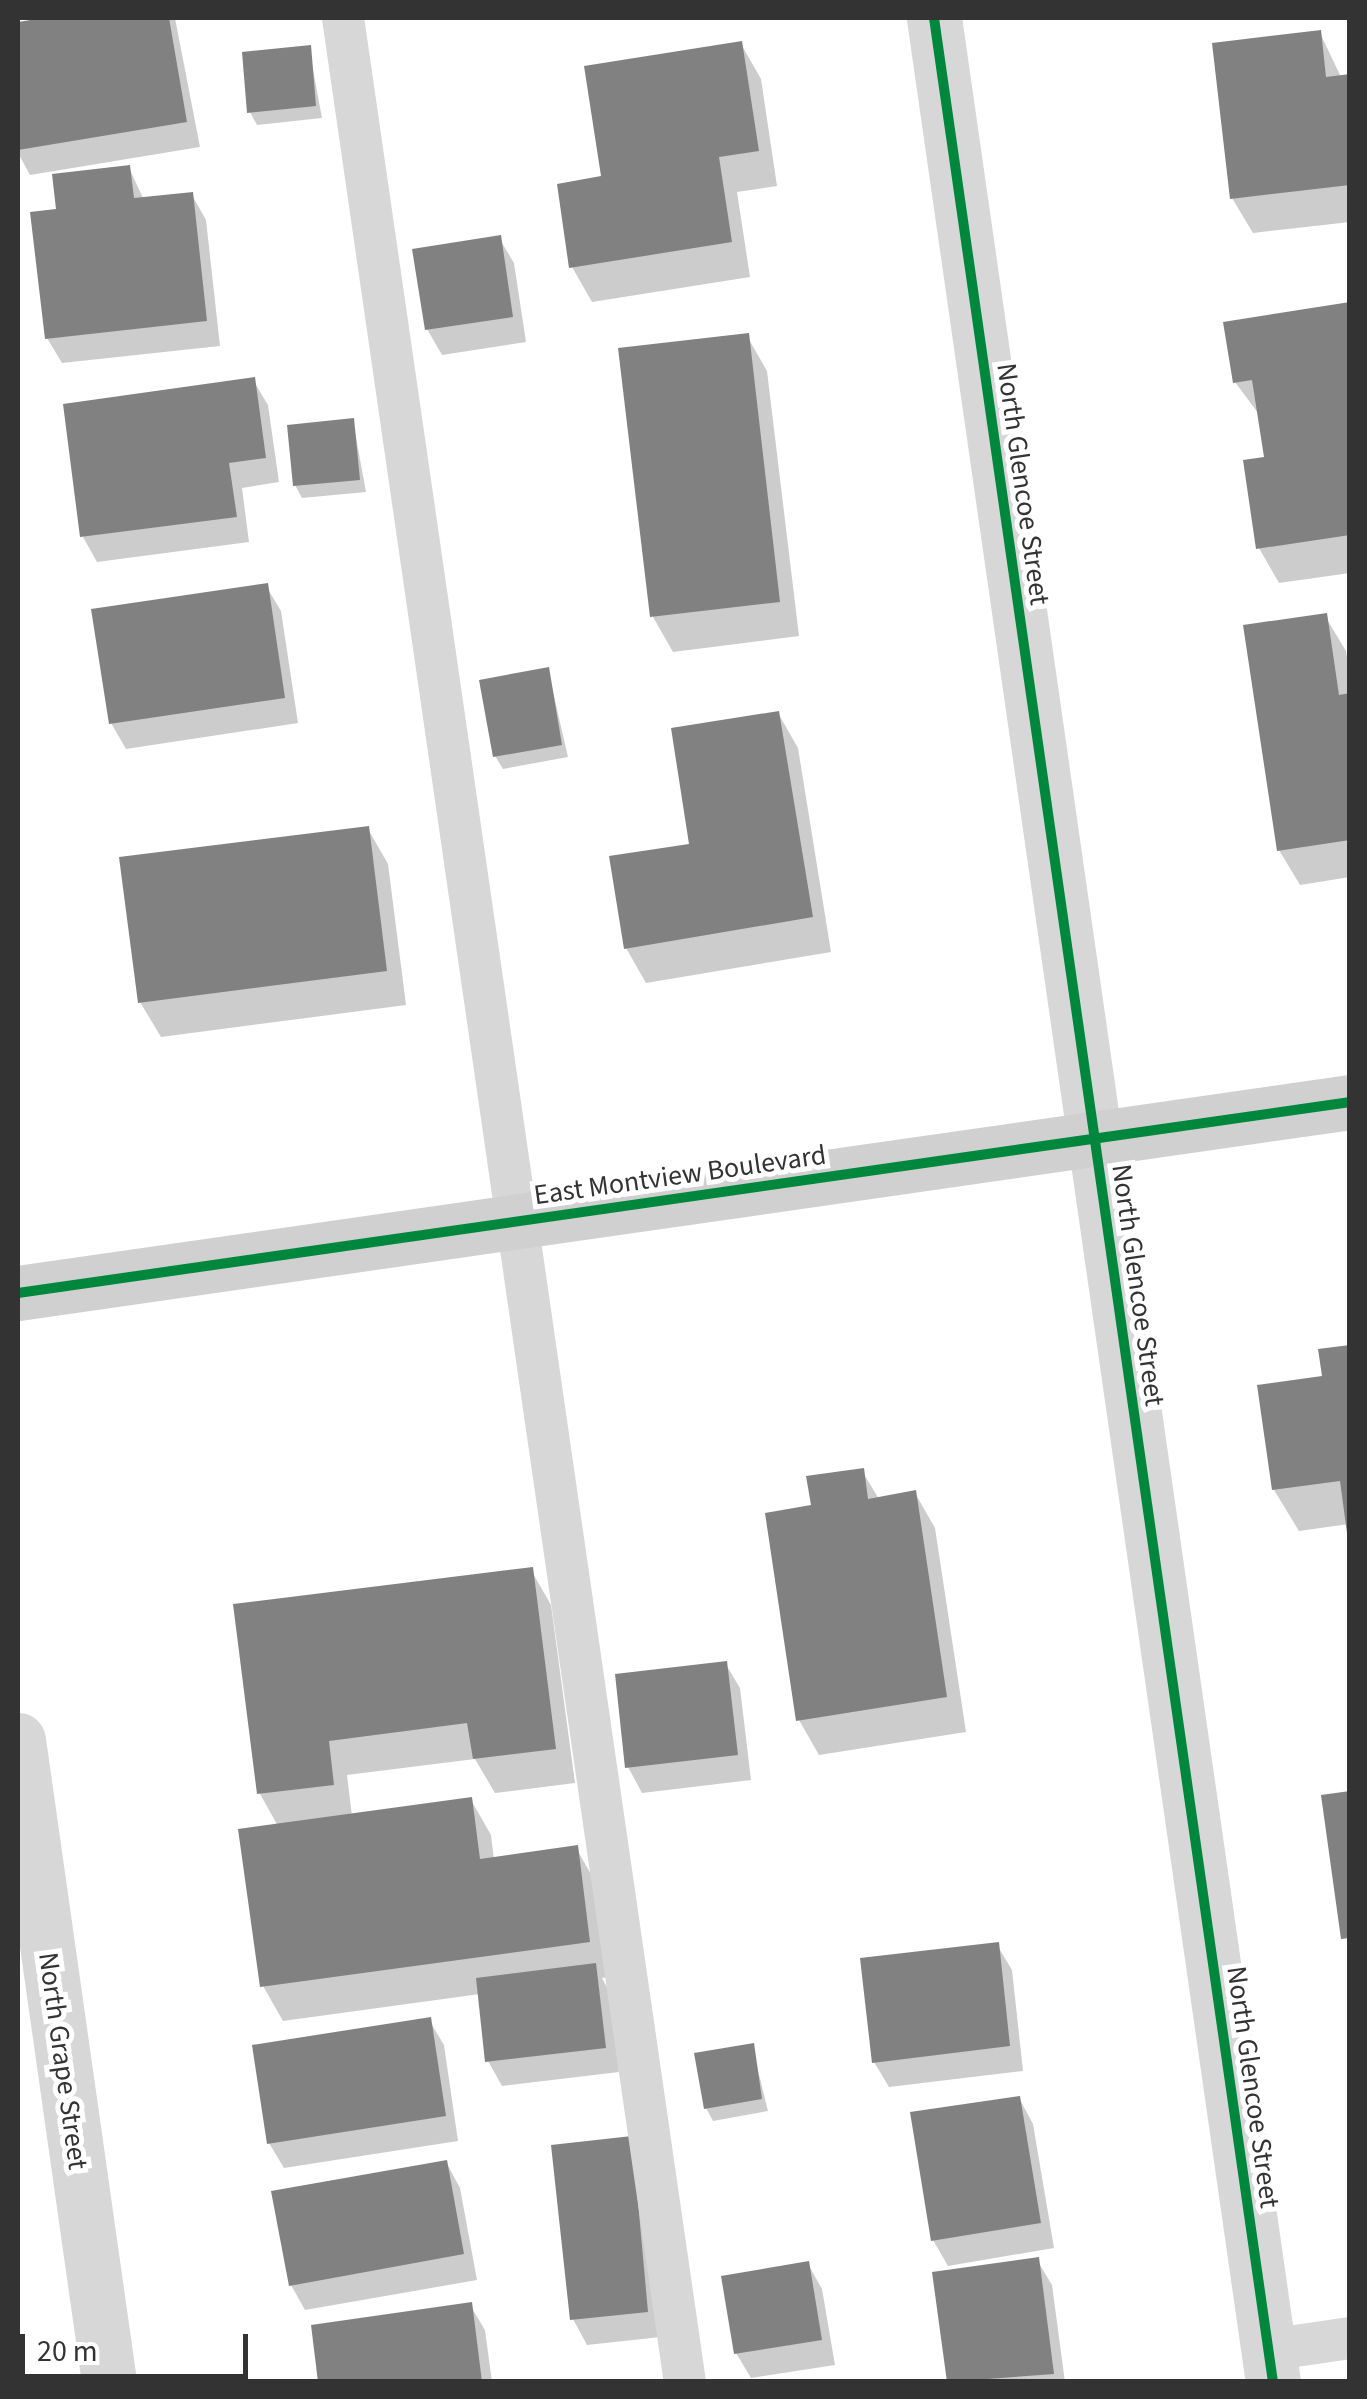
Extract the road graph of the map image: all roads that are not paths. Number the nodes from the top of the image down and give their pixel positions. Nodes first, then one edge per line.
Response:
1 (343, 18) edge
2 (934, 18) edge
3 (1350, 1102) edge
4 (1094, 1138) junction
5 (518, 1221) junction
6 (18, 1293) edge
7 (18, 1740) edge
8 (1350, 2338) edge
9 (1270, 2366) edge
10 (108, 2382) edge
11 (684, 2382) edge

1 - 5 lane
2 - 4 street, North Glencoe Street
3 - 4 street, East Montview Boulevard
4 - 5 street, East Montview Boulevard
4 - 9 street, North Glencoe Street
5 - 6 street, East Montview Boulevard
5 - 11 lane
7 - 10 street, North Grape Street
8 - 9 lane

